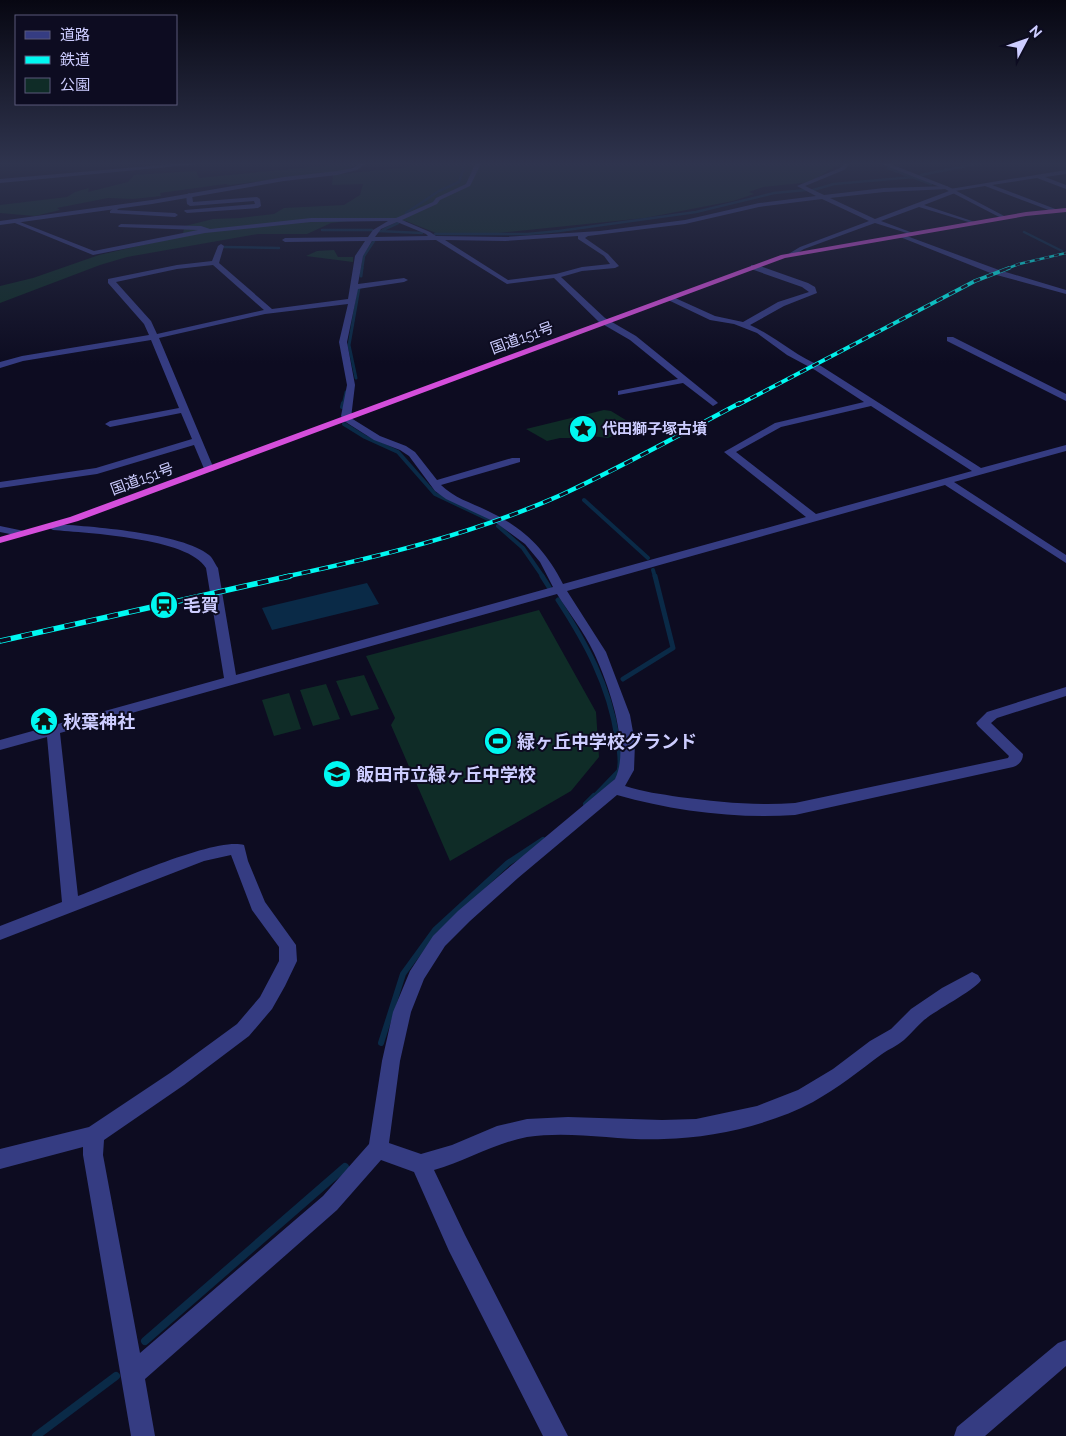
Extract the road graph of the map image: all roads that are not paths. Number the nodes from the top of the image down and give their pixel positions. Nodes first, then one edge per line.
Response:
1 (33, 229) edge
2 (142, 229) edge
3 (207, 229) edge
4 (232, 229) edge
5 (379, 229) edge
6 (418, 229) edge
7 (635, 229) edge
8 (853, 229) edge
9 (897, 229) edge
10 (942, 229) edge
11 (206, 232) junction
12 (600, 234) junction
13 (911, 234) junction
14 (902, 236) junction
15 (550, 237) junction
16 (436, 238) junction
17 (580, 238) junction
18 (372, 239) junction
19 (285, 240) dead end
20 (129, 245) junction
21 (221, 246) dead end
22 (792, 254) junction
23 (215, 263) junction
24 (754, 267) junction
25 (556, 276) junction
26 (404, 280) dead end
27 (354, 287) junction
28 (1066, 292) edge
29 (670, 299) junction
30 (352, 301) junction
31 (270, 311) junction
32 (606, 322) junction
33 (744, 325) junction
34 (154, 337) junction
35 (950, 339) dead end
36 (0, 364) edge
37 (684, 380) junction
38 (621, 393) dead end
39 (1066, 398) edge
40 (713, 403) dead end
41 (871, 403) junction
42 (184, 410) junction
43 (347, 419) junction
44 (110, 424) dead end
45 (196, 441) junction
46 (1066, 448) edge
47 (516, 460) dead end
48 (209, 469) junction
49 (980, 472) junction
50 (947, 482) junction
51 (434, 484) junction
52 (0, 485) edge
53 (816, 519) junction
54 (53, 526) junction
55 (0, 529) edge
56 (20, 533) junction
57 (0, 540) edge
58 (1066, 560) edge
59 (560, 590) junction
60 (231, 682) junction
61 (1066, 690) edge
62 (54, 731) junction
63 (0, 745) edge
64 (614, 788) junction
65 (71, 906) junction
66 (0, 933) edge
67 (972, 980) dead end
68 (94, 1135) junction
69 (378, 1149) junction
70 (0, 1159) edge
71 (421, 1164) junction
72 (1066, 1351) edge
73 (132, 1375) junction
74 (143, 1436) edge
75 (556, 1436) edge
76 (966, 1436) edge

1 - 20 street
2 - 20 street
3 - 11 street
4 - 11 street
5 - 18 street
6 - 16 street
7 - 12 street
8 - 22 street
9 - 13 street
10 - 13 highway, 国道151号
11 - 20 street
12 - 15 street
12 - 17 street
13 - 14 highway, 国道151号
14 - 22 highway, 国道151号
14 - 28 street
15 - 16 street
15 - 17 street
16 - 18 street
16 - 25 street
17 - 25 street
18 - 19 street
18 - 27 street
21 - 23 street
22 - 24 highway, 国道151号
23 - 31 street
23 - 34 street
24 - 29 highway, 国道151号
24 - 33 street
25 - 32 street
26 - 27 street
27 - 30 street
29 - 32 highway, 国道151号
29 - 33 street
30 - 31 street
30 - 43 street
31 - 34 street
32 - 37 street
32 - 43 highway, 国道151号
33 - 41 street
34 - 36 street
34 - 42 street
35 - 39 street
37 - 38 street
37 - 40 street
41 - 49 street
41 - 53 street
42 - 44 street
42 - 45 street
43 - 48 highway, 国道151号
43 - 51 street
45 - 48 street
45 - 52 street
46 - 49 street
47 - 51 street
48 - 54 highway, 国道151号
49 - 50 street
50 - 53 street
50 - 58 street
51 - 59 street
53 - 59 street
54 - 56 highway, 国道151号
54 - 60 street
55 - 56 street
56 - 57 highway, 国道151号
59 - 60 street
59 - 64 street
60 - 62 street
61 - 64 street
62 - 63 street
62 - 65 street
64 - 69 street
65 - 66 street
65 - 68 street
67 - 71 street
68 - 70 street
68 - 73 street
69 - 71 street
69 - 73 street
71 - 75 street
72 - 76 street
73 - 74 street

